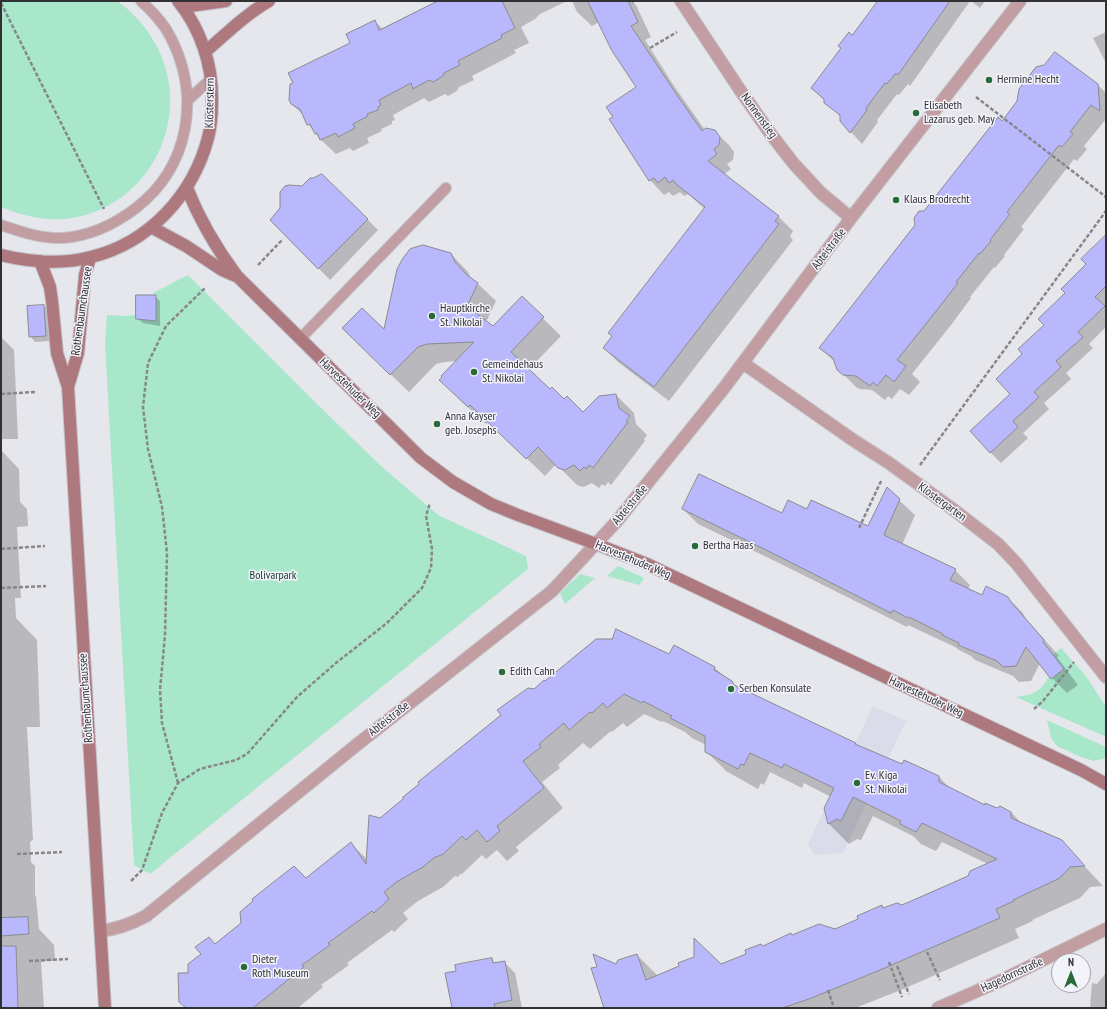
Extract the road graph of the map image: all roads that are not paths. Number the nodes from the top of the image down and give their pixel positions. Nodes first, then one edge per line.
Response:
1 (141, 1) edge
2 (226, 1) edge
3 (269, 1) edge
4 (682, 1) edge
5 (1020, 1) edge
6 (180, 4) edge
7 (205, 52) junction
8 (211, 79) junction
9 (188, 100) junction
10 (187, 188) junction
11 (446, 188) dead end
12 (851, 218) junction
13 (1, 225) edge
14 (151, 227) junction
15 (1, 254) edge
16 (90, 258) junction
17 (40, 261) junction
18 (237, 276) junction
19 (300, 339) junction
20 (743, 363) junction
21 (68, 387) junction
22 (596, 544) junction
23 (1106, 677) edge
24 (1080, 770) junction
25 (1106, 775) edge
26 (1106, 784) edge
27 (1106, 929) edge
28 (101, 931) junction
29 (105, 1008) edge
30 (938, 1008) edge

1 - 9 lane
2 - 6 main road
3 - 7 main road
4 - 12 street, Nonnenstieg
5 - 12 street, Abteistraße
6 - 7 main road, Klosterstern
7 - 8 main road, Klosterstern
8 - 9 lane
8 - 10 main road, Klosterstern
9 - 13 lane
10 - 14 main road, Klosterstern
10 - 18 main road, Harvestehuder Weg
11 - 19 lane
12 - 20 street, Abteistraße
14 - 16 main road, Klosterstern
14 - 18 main road, Harvestehuder Weg
15 - 17 main road, Klosterstern
16 - 17 main road, Klosterstern
16 - 21 main road, Rothenbaumchaussee
17 - 21 main road, Rothenbaumchaussee
18 - 19 main road, Harvestehuder Weg
19 - 22 main road, Harvestehuder Weg
20 - 22 street, Abteistraße
20 - 23 street, Klostergarten
21 - 28 main road, Rothenbaumchaussee
22 - 24 main road, Harvestehuder Weg
22 - 28 street, Abteistraße
24 - 25 main road, Harvestehuder Weg
24 - 26 main road, Harvestehuder Weg
27 - 30 street, Hagedornstraße
28 - 29 main road, Rothenbaumchaussee

